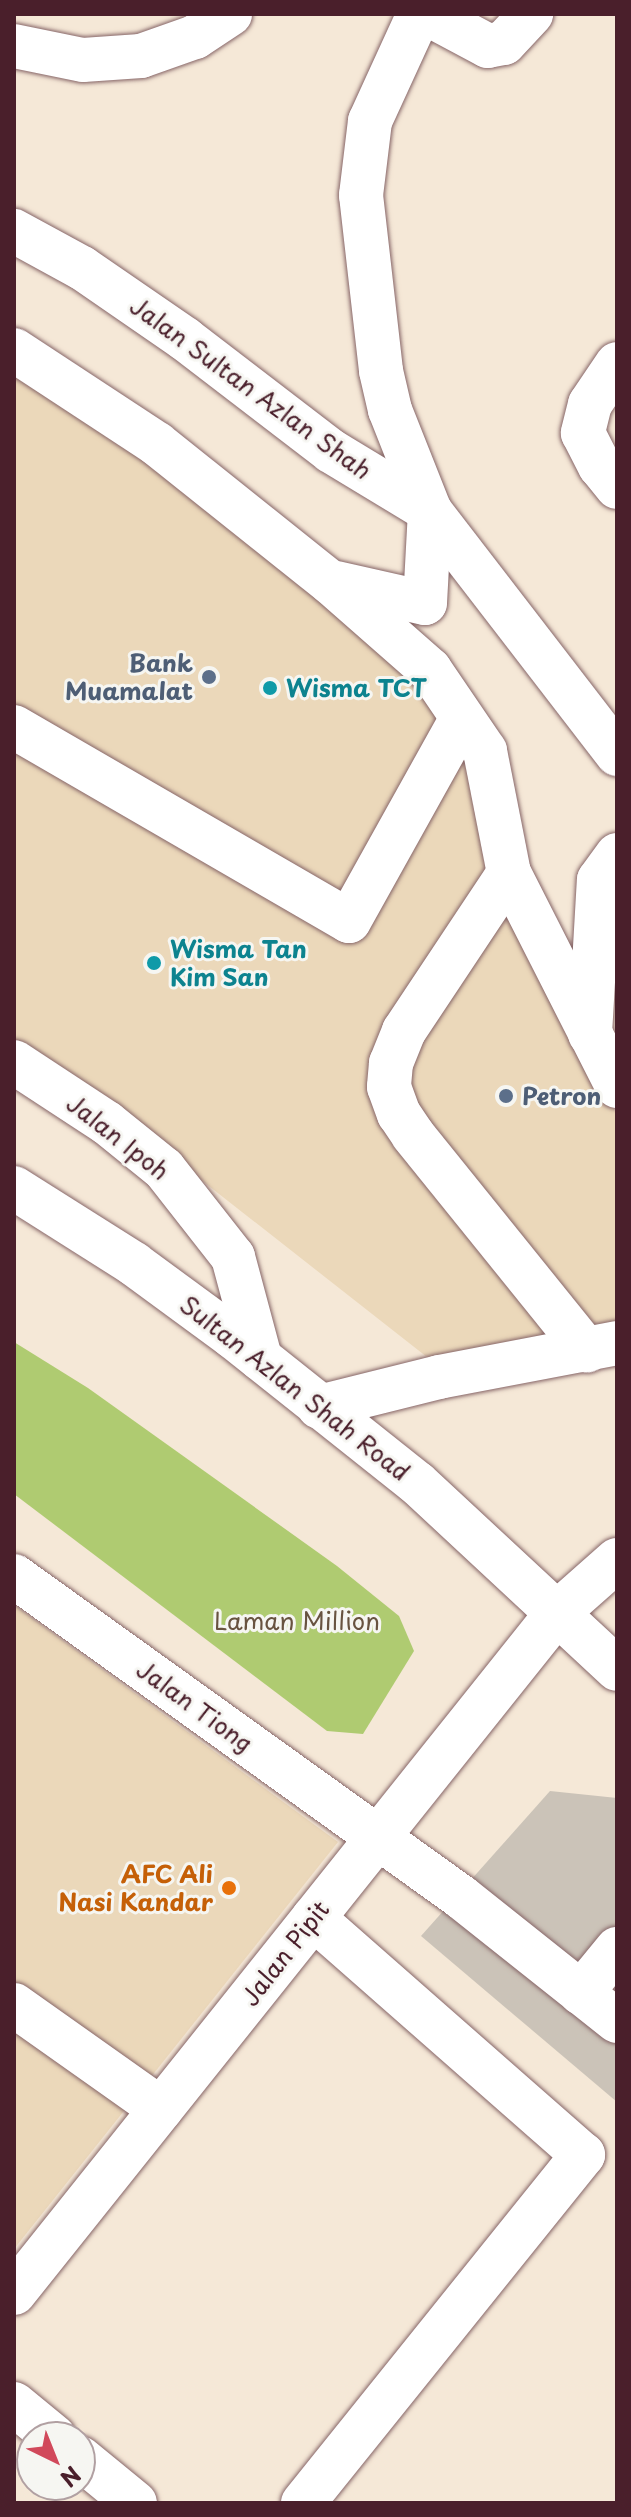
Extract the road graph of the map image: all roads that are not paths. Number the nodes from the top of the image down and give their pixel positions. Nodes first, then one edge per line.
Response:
1 (230, 14) edge
2 (419, 14) edge
3 (428, 14) edge
4 (531, 14) edge
5 (14, 46) edge
6 (14, 231) edge
7 (14, 350) edge
8 (612, 384) edge
9 (617, 487) edge
10 (430, 511) junction
11 (330, 582) junction
12 (462, 718) junction
13 (14, 727) edge
14 (617, 754) edge
15 (617, 855) edge
16 (509, 873) junction
17 (590, 1037) junction
18 (14, 1062) edge
19 (617, 1086) edge
20 (14, 1188) edge
21 (602, 1347) edge
22 (260, 1358) junction
23 (319, 1407) junction
24 (617, 1560) edge
25 (14, 1576) edge
26 (557, 1613) junction
27 (617, 1652) edge
28 (617, 1669) edge
29 (376, 1837) junction
30 (313, 1918) junction
31 (617, 1949) edge
32 (581, 1993) junction
33 (14, 2005) edge
34 (617, 2021) edge
35 (161, 2109) junction
36 (14, 2293) edge
37 (14, 2404) edge
38 (35, 2421) edge
39 (96, 2471) edge
40 (135, 2503) edge
41 (303, 2503) edge

1 - 5 main road
2 - 10 main road
3 - 4 main road
6 - 10 main road, Jalan Sultan Azlan Shah
7 - 11 main road
8 - 9 main road
10 - 11 main road
10 - 14 main road, Jalan Sultan Azlan Shah
11 - 12 main road
12 - 13 main road
12 - 16 main road
15 - 17 main road
16 - 17 main road
16 - 21 main road
17 - 19 main road
18 - 22 main road, Jalan Ipoh
20 - 22 main road, Sultan Azlan Shah Road
21 - 23 main road
22 - 23 main road, Sultan Azlan Shah Road
23 - 26 main road, Sultan Azlan Shah Road
24 - 26 main road, Jalan Pipit
25 - 29 main road, Jalan Tiong
26 - 27 main road
26 - 28 main road
26 - 29 main road, Jalan Pipit
29 - 30 main road, Jalan Pipit
29 - 32 main road, Jalan Tiong
30 - 35 main road, Jalan Pipit
30 - 41 main road
31 - 32 main road
32 - 34 main road, Jalan Tiong
33 - 35 main road
35 - 36 main road, Jalan Pipit
37 - 38 main road
39 - 40 main road

